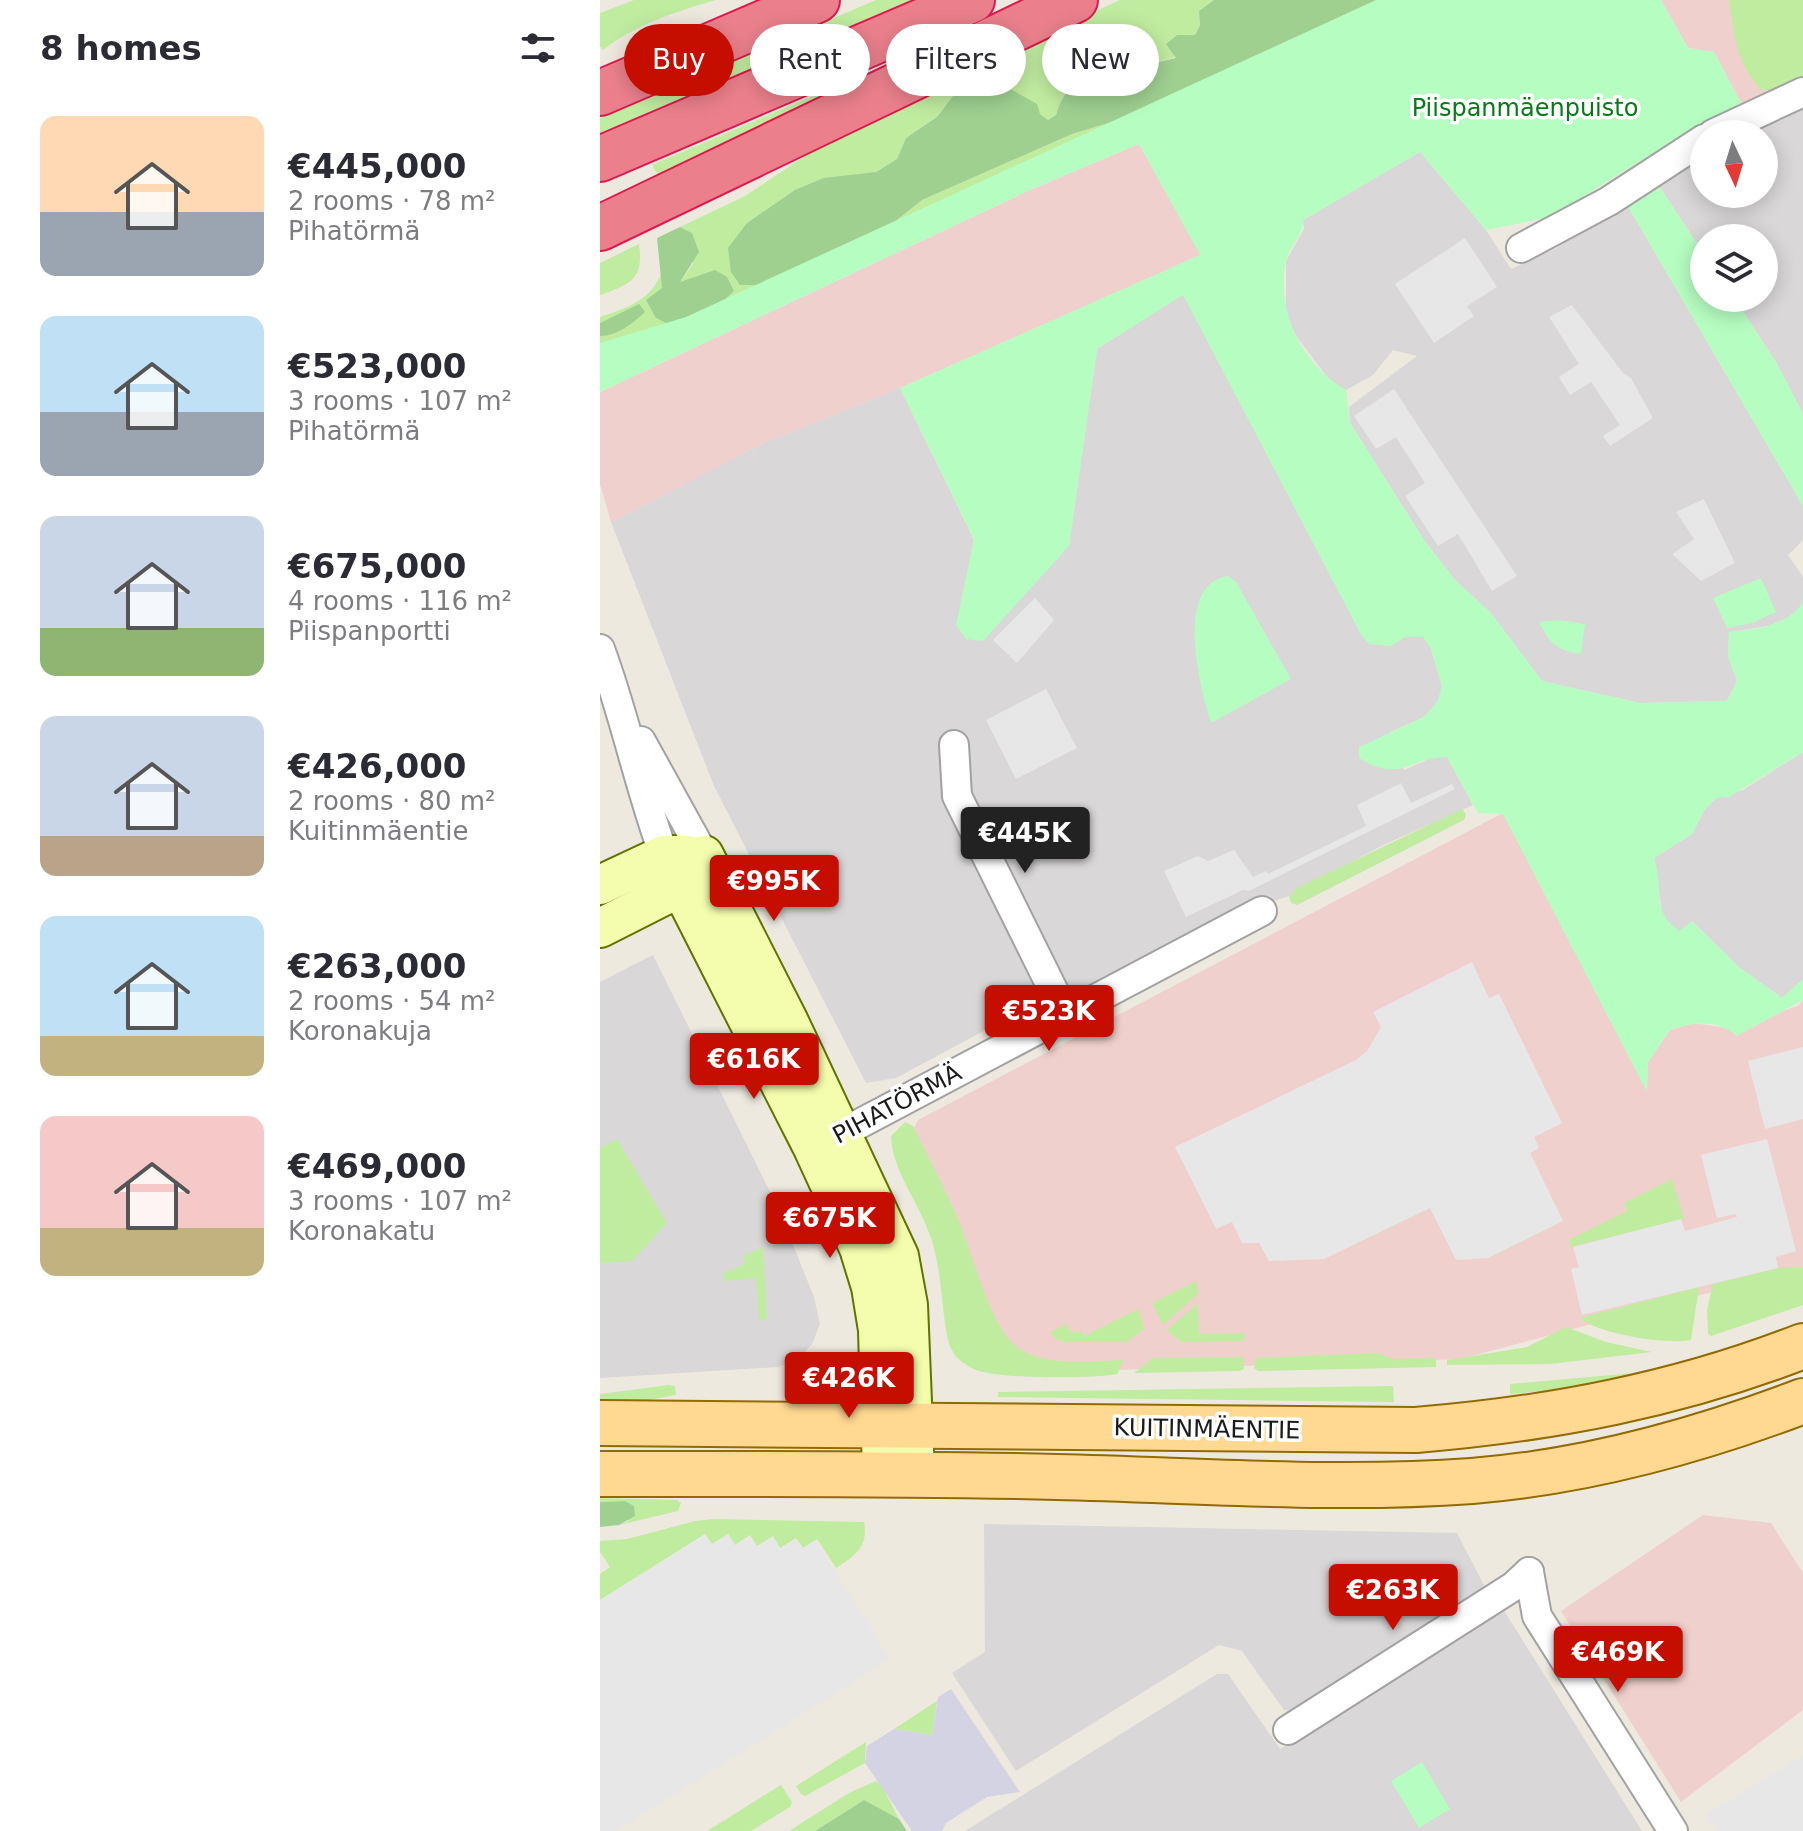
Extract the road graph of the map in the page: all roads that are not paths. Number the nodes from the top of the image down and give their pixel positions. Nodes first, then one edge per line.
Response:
1 (817, 0) edge
2 (972, 0) edge
3 (1075, 0) edge
4 (1803, 92) edge
5 (600, 93) edge
6 (1743, 120) edge
7 (1690, 148) edge
8 (600, 159) edge
9 (600, 228) edge
10 (1521, 248) dead end
11 (600, 649) edge
12 (620, 702) junction
13 (954, 745) dead end
14 (704, 855) junction
15 (671, 871) junction
16 (600, 885) edge
17 (1262, 911) dead end
18 (600, 928) edge
19 (1065, 1014) junction
20 (827, 1141) junction
21 (1803, 1346) edge
22 (1803, 1401) edge
23 (600, 1423) edge
24 (896, 1424) junction
25 (600, 1474) edge
26 (898, 1474) junction
27 (1288, 1730) dead end
28 (1673, 1831) edge

1 - 5 highway
2 - 8 highway
3 - 9 highway
4 - 6 street
7 - 10 street
11 - 12 street
12 - 14 street
12 - 15 street
13 - 19 street
14 - 15 street
14 - 20 street
15 - 16 street
15 - 18 street
15 - 20 street
17 - 19 street, PIHATÖRMÄ
19 - 20 street, PIHATÖRMÄ
20 - 24 street
21 - 24 main road, KUITINMÄENTIE
22 - 26 main road
23 - 24 main road, KUITINMÄENTIE
24 - 26 street
25 - 26 main road
27 - 28 street

